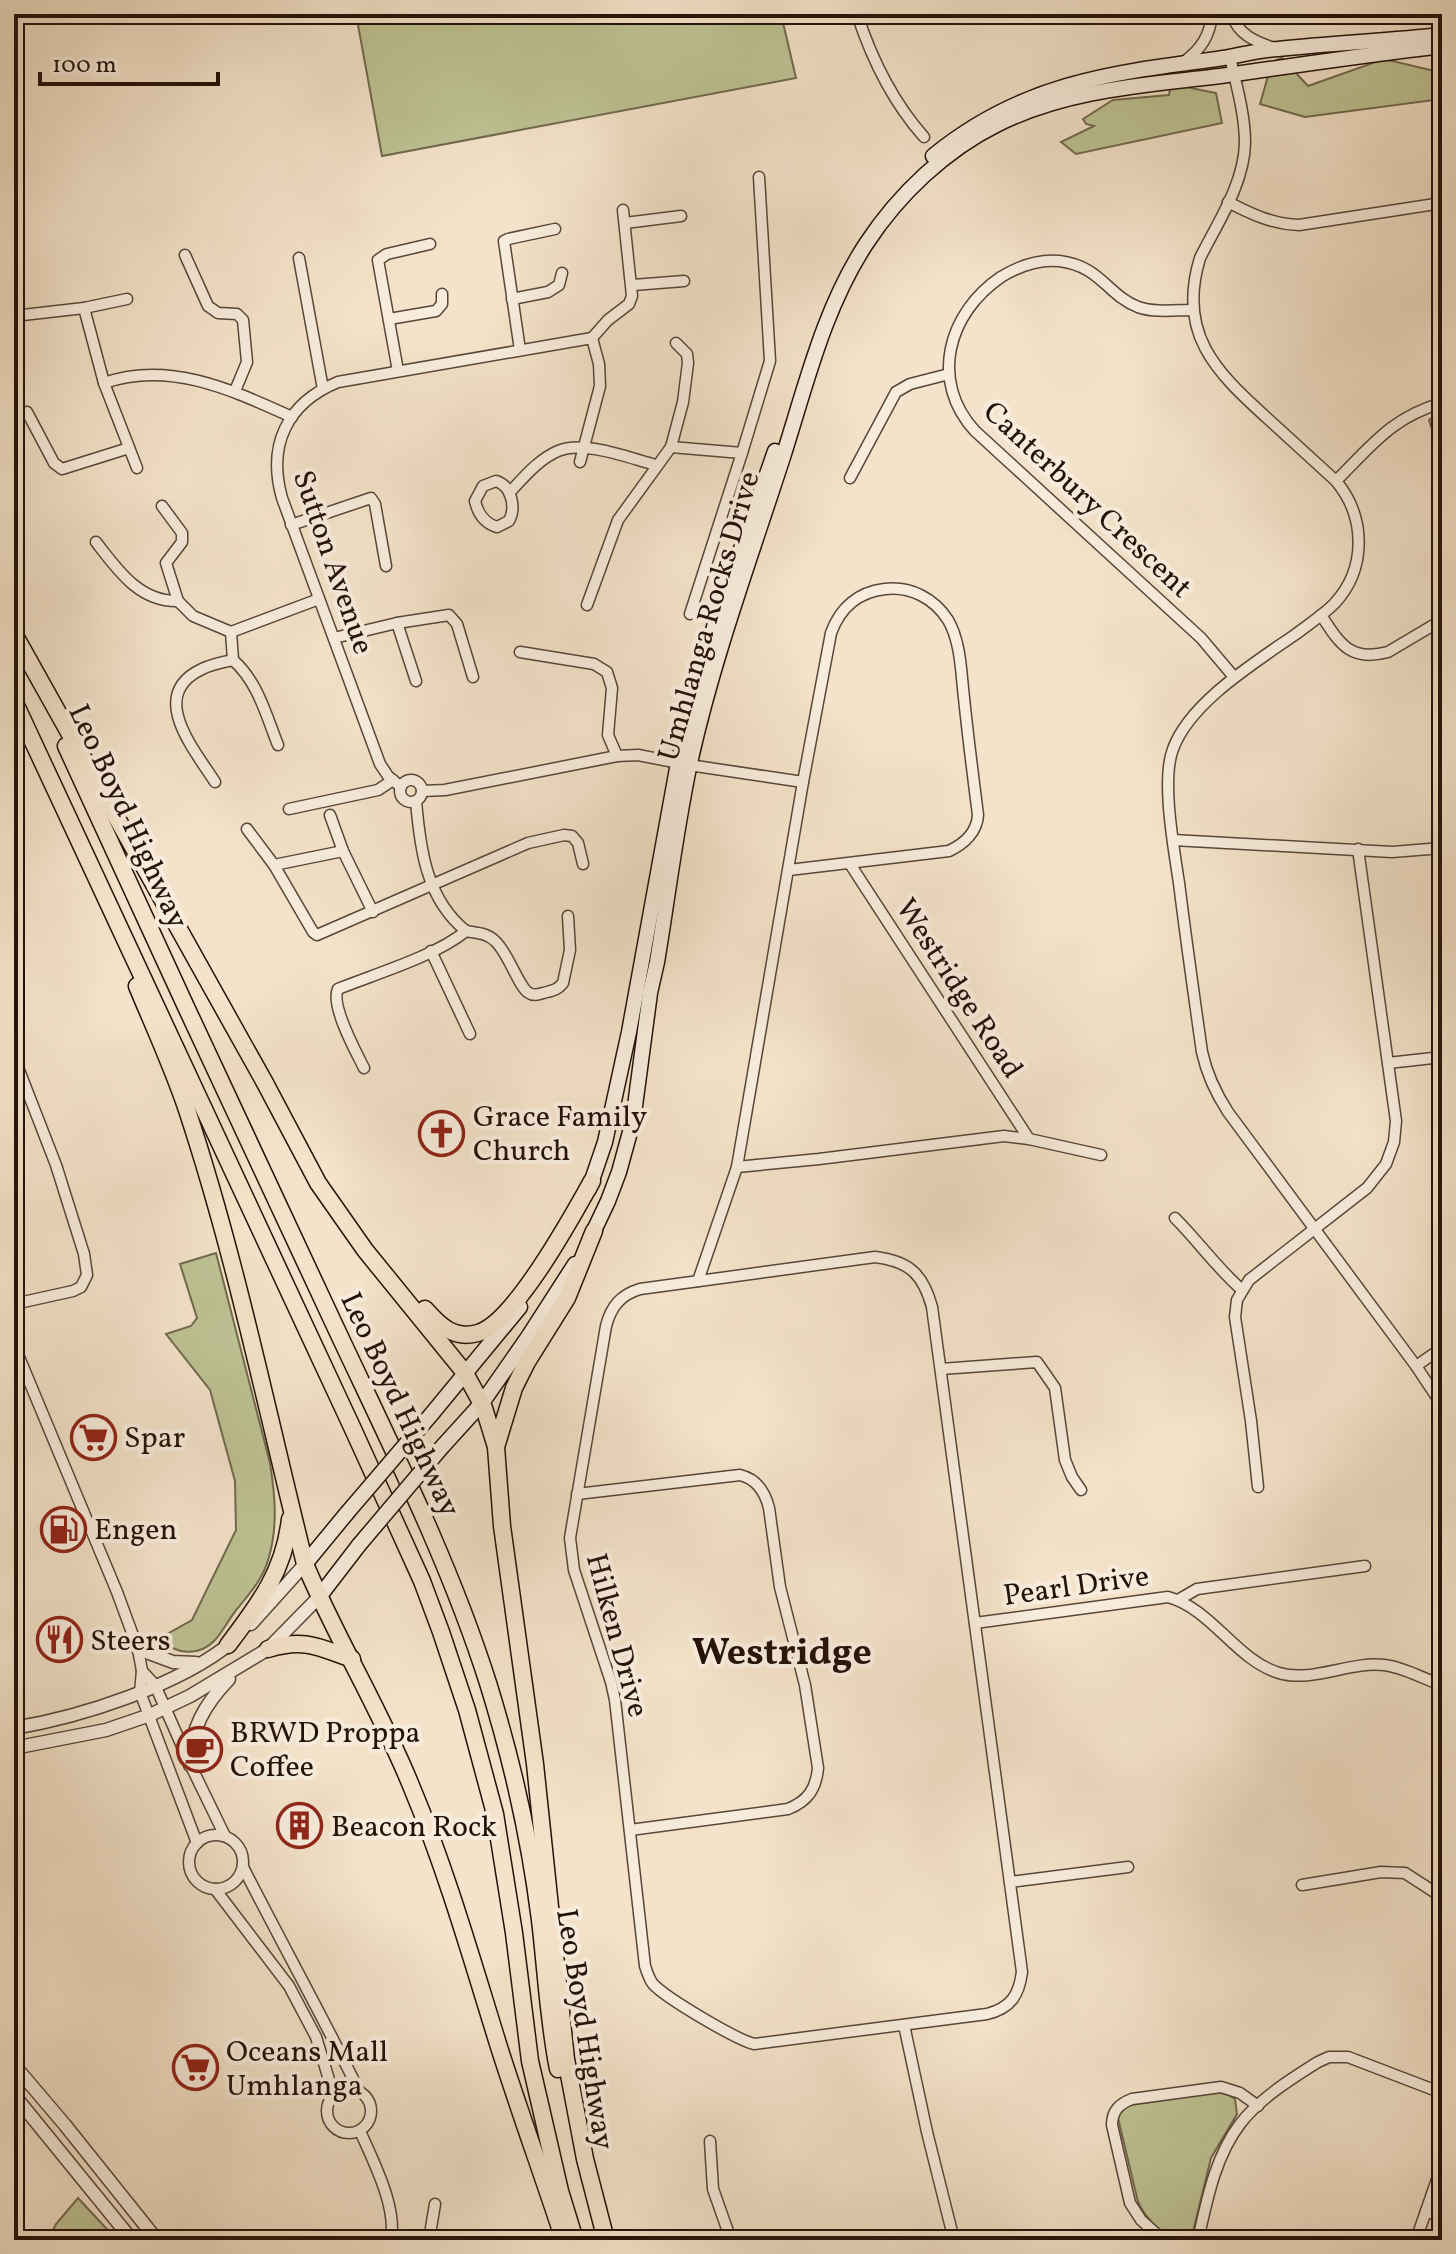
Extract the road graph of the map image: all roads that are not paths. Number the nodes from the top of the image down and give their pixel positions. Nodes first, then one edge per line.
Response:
1 (857, 14) edge
2 (1212, 14) edge
3 (1231, 14) edge
4 (1442, 35) edge
5 (1442, 46) edge
6 (1275, 49) junction
7 (1230, 57) junction
8 (1182, 63) junction
9 (1233, 74) junction
10 (924, 137) dead end
11 (759, 177) dead end
12 (1228, 202) junction
13 (1442, 203) edge
14 (623, 210) dead end
15 (681, 216) dead end
16 (625, 223) junction
17 (555, 229) dead end
18 (430, 244) dead end
19 (185, 255) dead end
20 (299, 258) dead end
21 (562, 273) dead end
22 (684, 281) dead end
23 (633, 285) junction
24 (442, 294) dead end
25 (127, 299) dead end
26 (512, 299) junction
27 (84, 308) junction
28 (1193, 310) junction
29 (14, 316) edge
30 (389, 319) junction
31 (592, 338) junction
32 (676, 343) dead end
33 (520, 350) junction
34 (398, 371) junction
35 (949, 374) junction
36 (104, 383) junction
37 (323, 389) junction
38 (235, 391) junction
39 (1442, 403) edge
40 (27, 412) dead end
41 (292, 417) junction
42 (583, 446) junction
43 (671, 447) junction
44 (129, 448) junction
45 (742, 453) junction
46 (580, 462) dead end
47 (656, 465) junction
48 (137, 468) dead end
49 (850, 478) dead end
50 (1336, 481) junction
51 (510, 492) junction
52 (162, 506) dead end
53 (291, 525) junction
54 (96, 542) dead end
55 (386, 566) dead end
56 (319, 599) junction
57 (178, 601) junction
58 (587, 605) dead end
59 (690, 614) dead end
60 (1321, 615) junction
61 (1442, 620) edge
62 (397, 623) junction
63 (231, 632) junction
64 (14, 635) edge
65 (334, 638) junction
66 (520, 652) dead end
67 (233, 660) junction
68 (473, 677) dead end
69 (1234, 677) junction
70 (416, 681) dead end
71 (14, 701) edge
72 (278, 745) dead end
73 (617, 756) junction
74 (39, 757) junction
75 (684, 764) junction
76 (215, 782) dead end
77 (803, 782) junction
78 (397, 783) junction
79 (422, 791) junction
80 (416, 801) junction
81 (289, 809) dead end
82 (330, 815) dead end
83 (247, 829) dead end
84 (1173, 840) junction
85 (1442, 848) edge
86 (1358, 849) junction
87 (343, 851) junction
88 (583, 864) dead end
89 (850, 864) junction
90 (274, 865) junction
91 (789, 870) junction
92 (433, 884) junction
93 (373, 912) junction
94 (568, 916) dead end
95 (466, 931) junction
96 (431, 951) junction
97 (470, 1034) dead end
98 (14, 1057) edge
99 (1442, 1057) edge
100 (1388, 1063) junction
101 (364, 1068) dead end
102 (1029, 1139) junction
103 (1101, 1155) dead end
104 (737, 1167) junction
105 (592, 1181) junction
106 (318, 1183) junction
107 (1175, 1218) dead end
108 (594, 1231) junction
109 (1314, 1231) junction
110 (698, 1281) junction
111 (1242, 1290) junction
112 (14, 1304) edge
113 (14, 1345) edge
114 (1442, 1348) edge
115 (1416, 1366) junction
116 (941, 1369) junction
117 (465, 1373) junction
118 (482, 1403) junction
119 (1442, 1405) edge
120 (496, 1447) junction
121 (1258, 1487) dead end
122 (1081, 1490) dead end
123 (577, 1494) junction
124 (291, 1511) junction
125 (305, 1564) junction
126 (1365, 1566) dead end
127 (319, 1597) junction
128 (1178, 1600) junction
129 (975, 1623) junction
130 (228, 1645) junction
131 (138, 1649) junction
132 (268, 1649) junction
133 (352, 1659) junction
134 (205, 1662) junction
135 (242, 1665) junction
136 (142, 1671) junction
137 (155, 1685) junction
138 (1442, 1685) edge
139 (140, 1692) junction
140 (166, 1708) junction
141 (150, 1715) junction
142 (14, 1728) edge
143 (14, 1748) edge
144 (190, 1765) junction
145 (630, 1830) junction
146 (225, 1836) junction
147 (197, 1843) junction
148 (243, 1867) junction
149 (1128, 1867) dead end
150 (1010, 1882) junction
151 (1302, 1885) dead end
152 (215, 1889) junction
153 (1442, 1897) edge
154 (904, 2025) junction
155 (14, 2066) edge
156 (359, 2091) junction
157 (1442, 2093) edge
158 (14, 2095) edge
159 (334, 2096) junction
160 (1258, 2106) junction
161 (65, 2125) junction
162 (360, 2131) junction
163 (48, 2138) junction
164 (710, 2141) dead end
165 (1442, 2165) edge
166 (435, 2204) dead end
167 (1426, 2211) junction
168 (1442, 2217) edge
169 (132, 2240) edge
170 (157, 2240) edge
171 (391, 2240) edge
172 (429, 2240) edge
173 (564, 2240) edge
174 (575, 2240) edge
175 (605, 2240) edge
176 (731, 2240) edge
177 (954, 2240) edge
178 (1163, 2240) edge
179 (1198, 2240) edge
180 (1416, 2240) edge

1 - 10 street
2 - 8 street
3 - 6 street
4 - 6 main road, Umhlanga Rocks Drive
5 - 9 main road, Umhlanga Rocks Drive
6 - 7 main road, Umhlanga Rocks Drive
7 - 8 main road, Umhlanga Rocks Drive
7 - 9 street
8 - 75 main road, Umhlanga Rocks Drive
9 - 12 street
9 - 75 main road, Umhlanga Rocks Drive
11 - 45 street
12 - 13 street
12 - 28 street
14 - 16 street
15 - 16 street
16 - 23 street
17 - 26 street
18 - 30 street
19 - 38 street
20 - 37 street
21 - 26 street
22 - 23 street
23 - 31 street
24 - 30 street
25 - 27 street
26 - 33 street
27 - 29 street
27 - 36 street
28 - 35 street, Canterbury Crescent
28 - 50 street
30 - 34 street
31 - 33 street, Sutton Avenue
31 - 42 street
32 - 43 street
33 - 34 street, Sutton Avenue
34 - 37 street, Sutton Avenue
35 - 49 street
35 - 69 street, Canterbury Crescent
36 - 38 street
36 - 44 street
37 - 41 street, Sutton Avenue
38 - 41 street
39 - 50 street
40 - 44 street
41 - 53 street, Sutton Avenue
42 - 46 street
42 - 47 street
42 - 51 street
43 - 45 street
43 - 47 street
44 - 48 street
45 - 59 street
47 - 58 street
50 - 60 street
51 - 51 street
52 - 57 street
53 - 55 street
53 - 56 street, Sutton Avenue
54 - 57 street
56 - 63 street
56 - 65 street, Sutton Avenue
57 - 63 street
60 - 61 street
60 - 69 street
62 - 65 street
62 - 68 street
62 - 70 street
63 - 67 street
64 - 106 highway
64 - 175 highway, Leo Boyd Highway
65 - 78 street, Sutton Avenue
66 - 73 street
67 - 72 street
67 - 76 street
69 - 84 street
71 - 74 highway, Leo Boyd Highway
73 - 75 street
73 - 79 street
74 - 124 highway
74 - 174 highway, Leo Boyd Highway
75 - 77 street
75 - 105 main road, Umhlanga Rocks Drive
75 - 108 main road, Umhlanga Rocks Drive
77 - 89 street, Westridge Road
77 - 91 street, Westridge Road
78 - 79 street
78 - 80 street, Sutton Avenue
78 - 81 street
79 - 80 street
80 - 92 street
82 - 87 street
83 - 90 street
84 - 86 street
84 - 109 street
85 - 86 street
86 - 100 street
87 - 90 street
87 - 93 street
88 - 92 street
89 - 91 street, Westridge Road
89 - 102 street, Westridge Road
90 - 93 street
91 - 104 street, Westridge Road
92 - 93 street
92 - 95 street
94 - 95 street
95 - 96 street
96 - 97 street
96 - 101 street
98 - 112 street
99 - 100 street
100 - 109 street
102 - 103 street
102 - 104 street
104 - 110 street, Westridge Road
105 - 106 highway
105 - 117 main road, Umhlanga Rocks Drive
106 - 117 highway
107 - 111 street
108 - 118 main road, Umhlanga Rocks Drive
108 - 120 highway
109 - 111 street
109 - 115 street
110 - 116 street, Hilken Drive
110 - 123 street, Hilken Drive
111 - 121 street
113 - 131 street
114 - 115 street
115 - 119 street
116 - 122 street
116 - 129 street, Hilken Drive
117 - 118 highway
117 - 125 main road, Umhlanga Rocks Drive, bridge
118 - 120 highway
118 - 127 main road, Umhlanga Rocks Drive, bridge
120 - 175 highway
123 - 145 street, Hilken Drive
123 - 145 street
124 - 125 highway
124 - 130 highway
125 - 127 highway
125 - 130 street
126 - 128 street
127 - 132 street
127 - 133 highway
128 - 129 street, Pearl Drive
128 - 138 street, Pearl Drive
129 - 150 street, Hilken Drive
130 - 134 street
131 - 134 street
131 - 136 street
132 - 133 highway
132 - 135 street
133 - 173 highway
134 - 137 street
135 - 140 street
135 - 144 street
136 - 137 street
136 - 139 street
137 - 139 street
137 - 140 street
139 - 141 street
139 - 142 street
140 - 141 street
140 - 144 street
141 - 143 street
141 - 147 street
144 - 146 street
145 - 154 street, Hilken Drive
146 - 147 street
146 - 148 street
147 - 152 street
148 - 152 street
148 - 156 street
149 - 150 street
150 - 154 street, Hilken Drive
151 - 153 street
152 - 159 street
154 - 177 street
155 - 161 street
156 - 159 street
156 - 162 street
157 - 160 street
158 - 163 street
159 - 162 street
160 - 178 street
160 - 179 street
161 - 163 street
161 - 170 street
162 - 171 street
163 - 169 street
164 - 176 street
165 - 167 street
166 - 172 street
167 - 168 street
167 - 180 street

